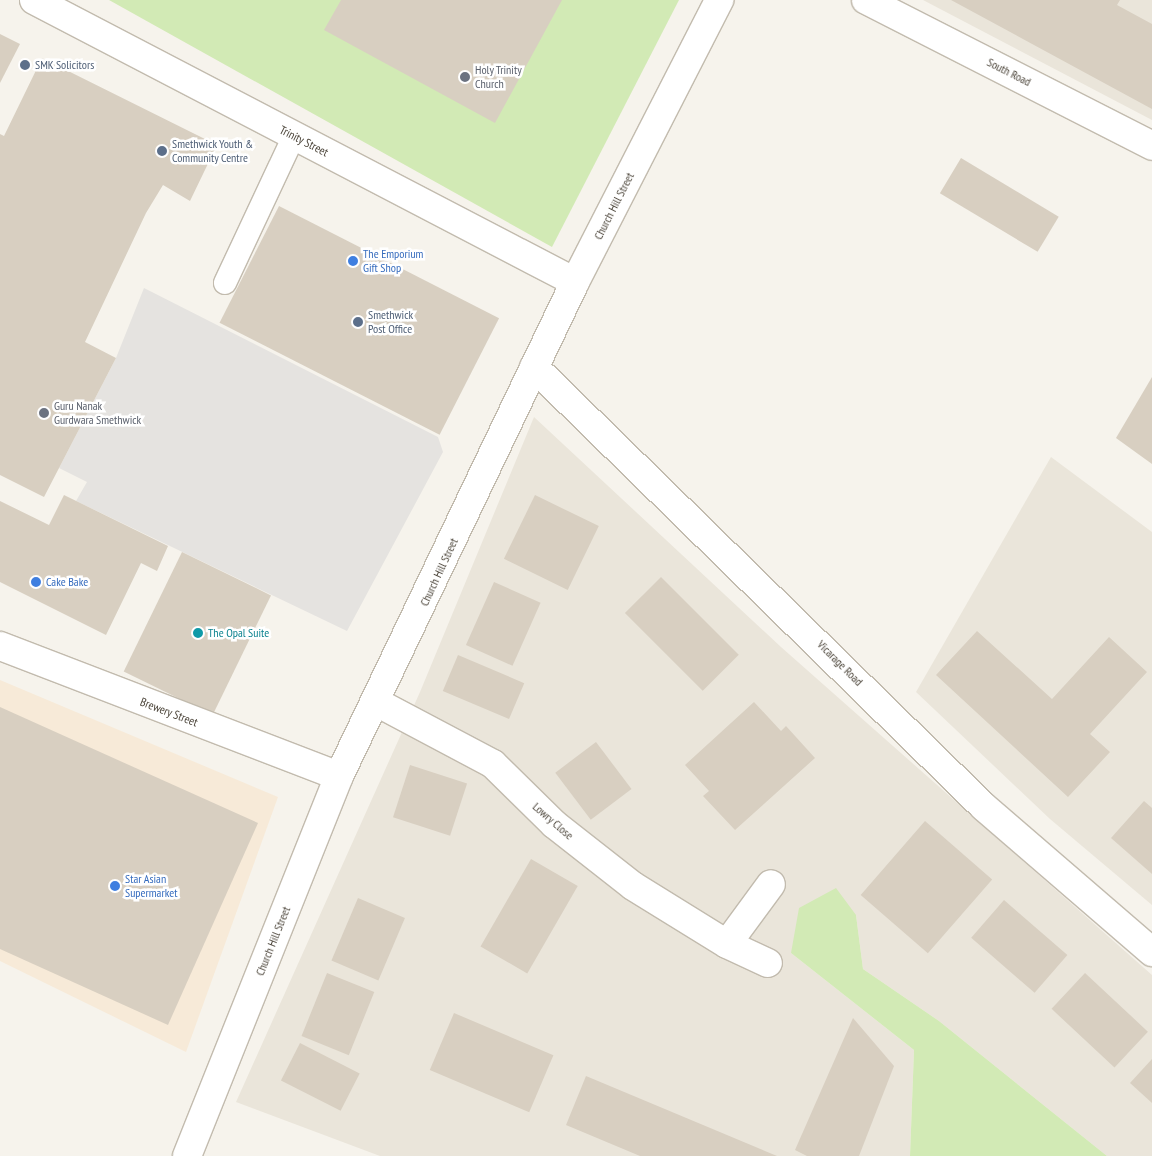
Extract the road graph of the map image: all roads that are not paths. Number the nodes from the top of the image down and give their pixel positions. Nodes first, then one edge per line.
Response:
1 (34, 0) edge
2 (719, 0) edge
3 (866, 0) edge
4 (294, 136) junction
5 (1152, 146) edge
6 (575, 282) junction
7 (225, 283) dead end
8 (534, 367) junction
9 (0, 646) edge
10 (378, 703) junction
11 (339, 776) junction
12 (771, 884) dead end
13 (727, 944) junction
14 (1152, 952) edge
15 (768, 963) dead end
16 (187, 1156) edge

1 - 4 street, Trinity Street
2 - 6 street, Church Hill Street
3 - 5 street, South Road
4 - 6 street, Trinity Street
4 - 7 lane
6 - 8 street, Church Hill Street
8 - 10 street, Church Hill Street
8 - 14 street, Vicarage Road
9 - 11 street, Brewery Street
10 - 11 street, Church Hill Street
10 - 13 street, Lowry Close
11 - 16 street, Church Hill Street
12 - 13 street
13 - 15 street, Lowry Close

